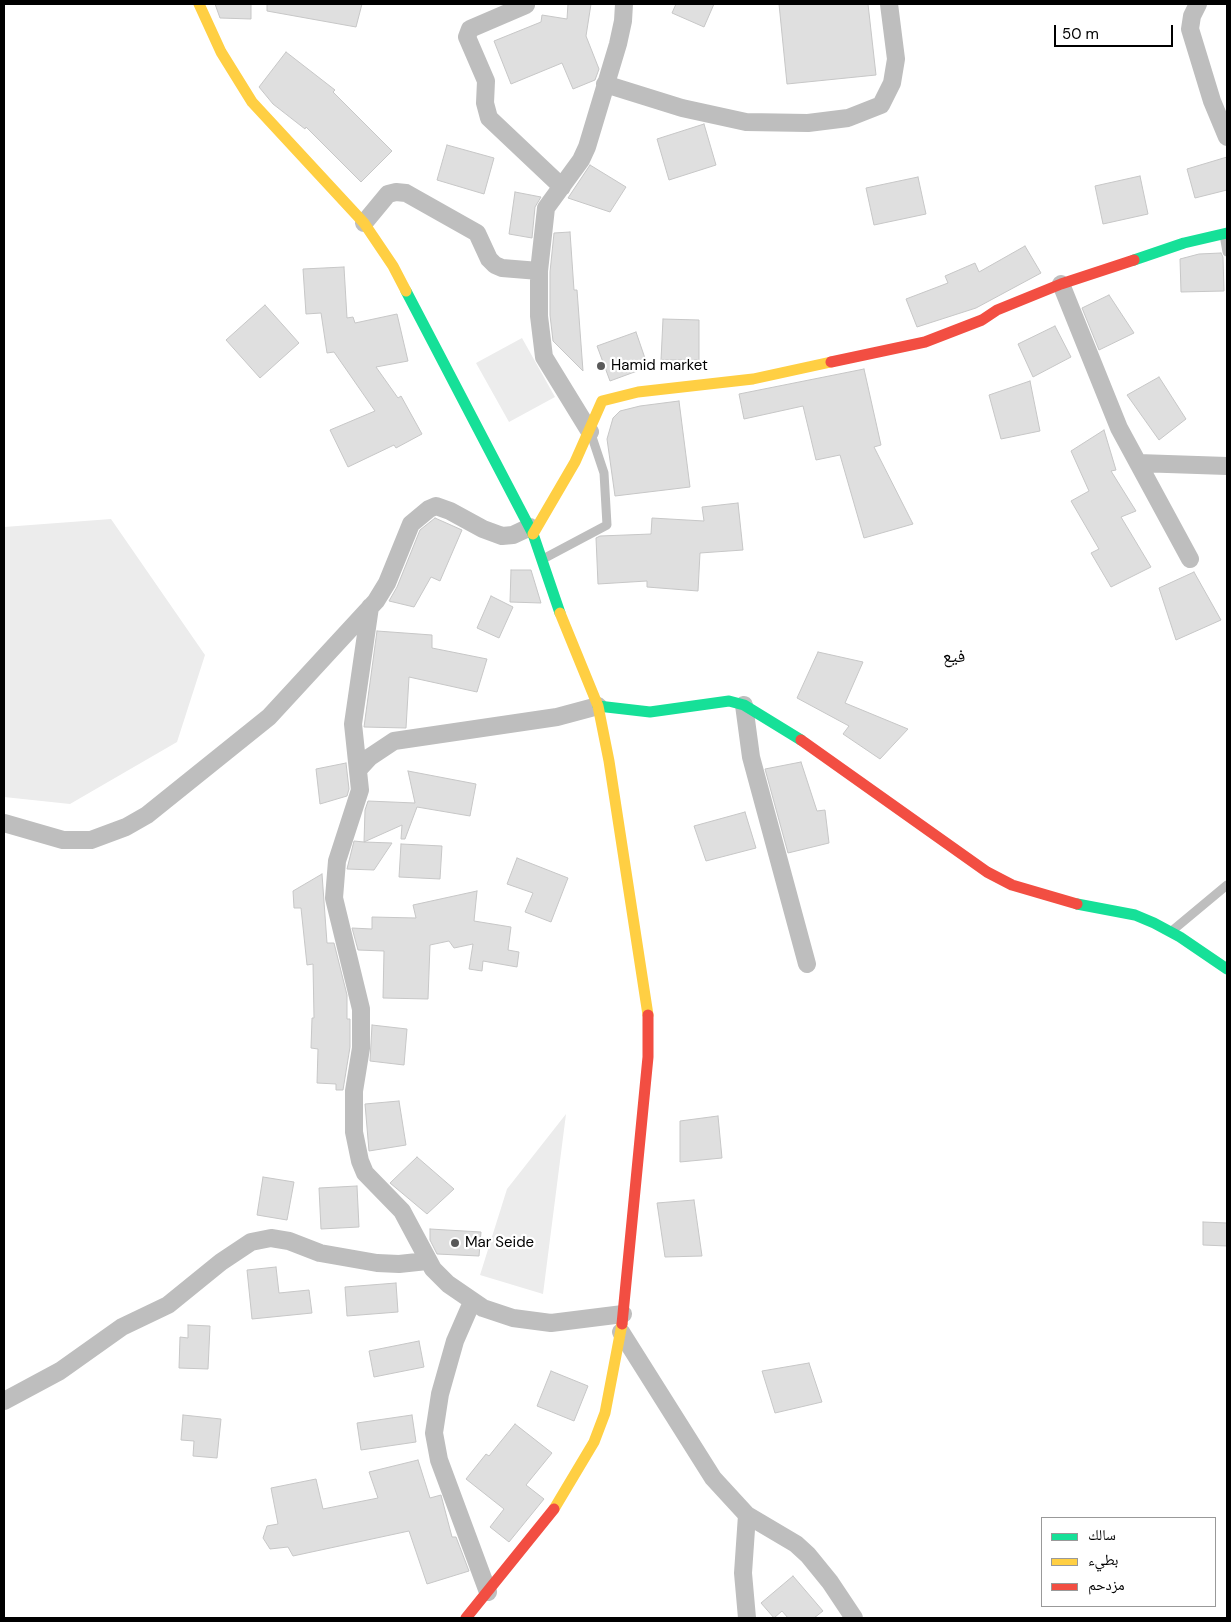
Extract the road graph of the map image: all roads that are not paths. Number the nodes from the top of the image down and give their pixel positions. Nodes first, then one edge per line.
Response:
1 (199, 4) edge
2 (624, 4) edge
3 (889, 4) edge
4 (1198, 4) edge
5 (526, 6) dead end
6 (605, 84) junction
7 (1227, 137) edge
8 (562, 187) junction
9 (364, 223) junction
10 (1226, 234) edge
11 (1227, 252) edge
12 (539, 271) junction
13 (1061, 284) junction
14 (590, 432) junction
15 (1138, 463) junction
16 (1227, 466) edge
17 (531, 531) junction
18 (543, 559) junction
19 (1190, 559) dead end
20 (370, 607) junction
21 (744, 705) junction
22 (598, 706) junction
23 (358, 770) junction
24 (4, 823) edge
25 (1227, 885) edge
26 (1171, 932) junction
27 (806, 964) dead end
28 (1227, 969) edge
29 (427, 1261) junction
30 (472, 1302) junction
31 (623, 1314) junction
32 (621, 1332) junction
33 (4, 1401) edge
34 (747, 1514) junction
35 (488, 1592) junction
36 (466, 1618) edge
37 (747, 1618) edge
38 (854, 1618) edge

1 - 9 main road
2 - 6 street
3 - 6 street
4 - 7 street
5 - 8 street
6 - 8 street
8 - 12 street
9 - 12 street
9 - 17 main road
10 - 11 lane
10 - 13 main road
12 - 14 street
13 - 14 main road
13 - 15 street
14 - 17 main road
14 - 18 lane
15 - 16 street
15 - 19 street
17 - 18 main road
17 - 20 street
18 - 22 main road
20 - 23 street
20 - 24 street
21 - 22 main road
21 - 26 main road
21 - 27 street
22 - 23 street
22 - 31 main road
23 - 29 street
25 - 26 lane
26 - 28 main road
29 - 30 street
29 - 33 street
30 - 31 street
30 - 35 street
31 - 32 main road
32 - 34 street
32 - 35 main road
34 - 37 street
34 - 38 street
35 - 36 main road

